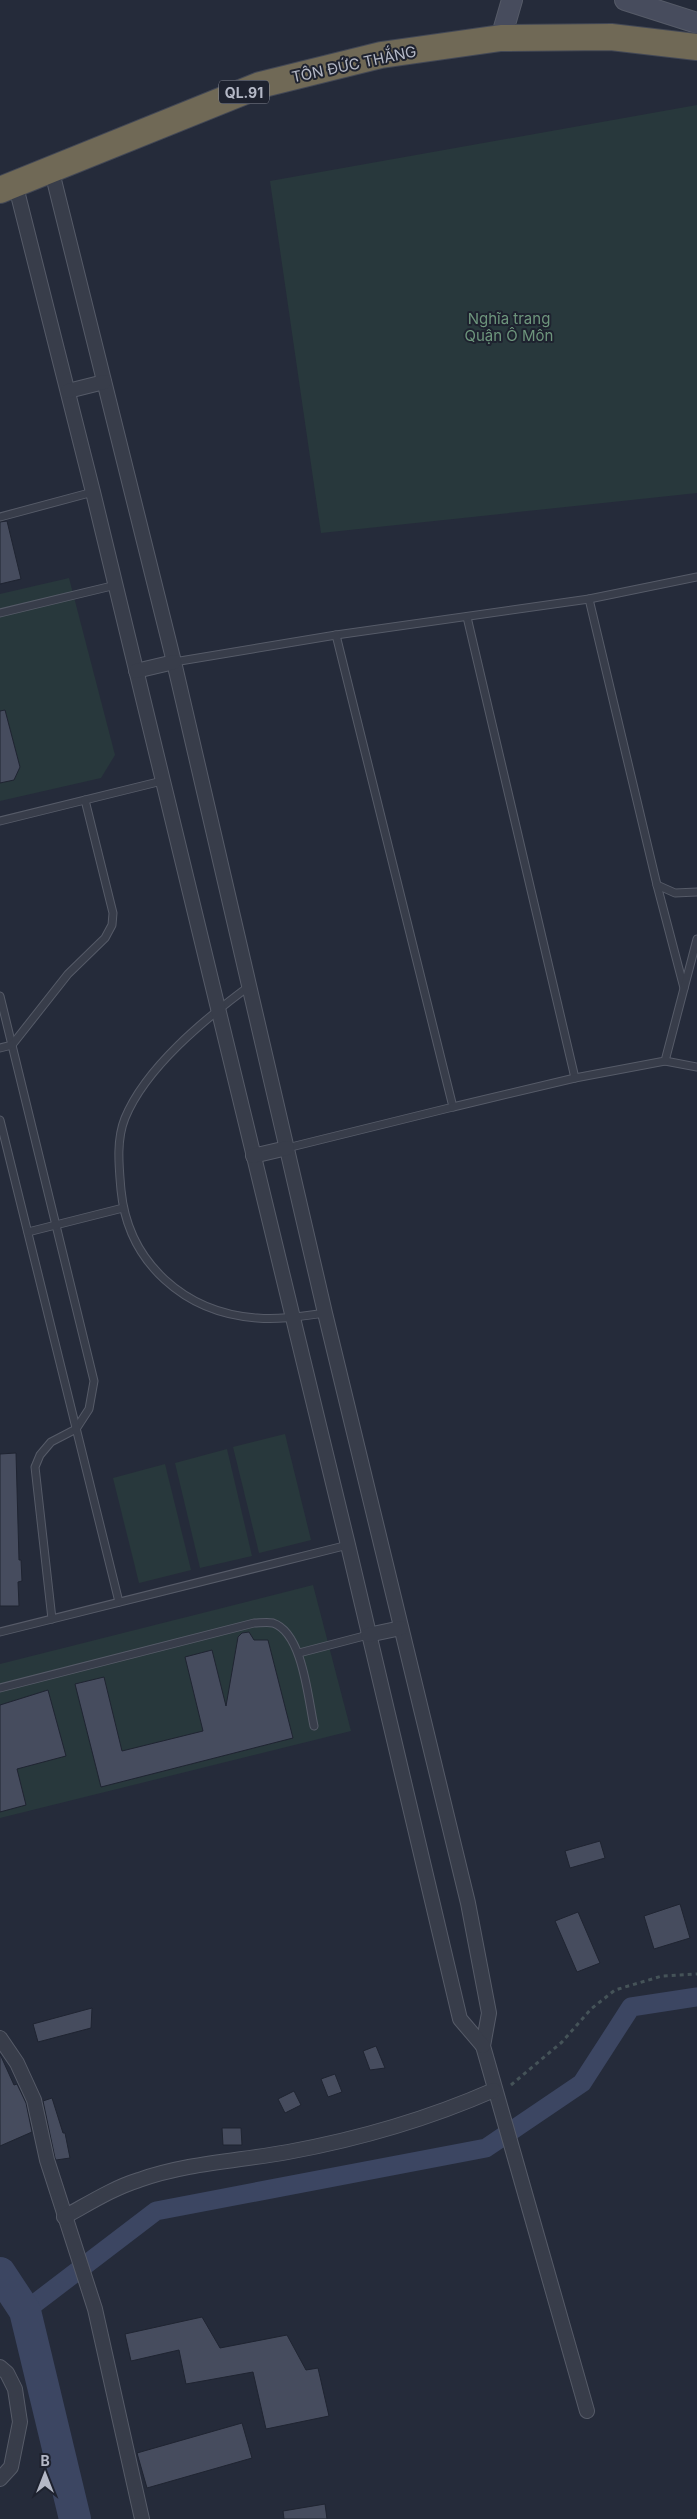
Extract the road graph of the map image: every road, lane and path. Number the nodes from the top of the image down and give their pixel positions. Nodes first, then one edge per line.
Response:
1 (512, 0) edge
2 (625, 0) edge
3 (697, 23) edge
4 (501, 38) junction
5 (697, 47) edge
6 (51, 168) junction
7 (8, 186) edge
8 (104, 382) junction
9 (68, 392) junction
10 (93, 492) junction
11 (0, 517) edge
12 (697, 577) edge
13 (116, 585) junction
14 (589, 599) junction
15 (0, 613) edge
16 (467, 617) junction
17 (336, 635) junction
18 (174, 662) junction
19 (136, 671) junction
20 (162, 781) junction
21 (85, 800) junction
22 (0, 821) edge
23 (656, 885) junction
24 (697, 892) edge
25 (697, 938) edge
26 (248, 986) junction
27 (684, 988) junction
28 (0, 996) edge
29 (217, 1010) junction
30 (12, 1045) junction
31 (0, 1048) edge
32 (665, 1061) junction
33 (697, 1067) edge
34 (575, 1078) junction
35 (453, 1107) junction
36 (0, 1120) edge
37 (287, 1148) junction
38 (253, 1156) junction
39 (123, 1208) junction
40 (56, 1225) junction
41 (28, 1232) junction
42 (325, 1313) junction
43 (293, 1318) junction
44 (76, 1429) junction
45 (348, 1545) junction
46 (119, 1602) junction
47 (52, 1619) junction
48 (401, 1628) junction
49 (0, 1632) edge
50 (368, 1635) junction
51 (299, 1653) junction
52 (0, 1688) edge
53 (314, 1726) dead end
54 (697, 1974) edge
55 (0, 2038) edge
56 (483, 2046) junction
57 (496, 2095) junction
58 (66, 2221) junction
59 (0, 2367) edge
60 (587, 2411) dead end
61 (0, 2479) edge
62 (142, 2519) edge

1 - 4 street
2 - 3 street
4 - 5 highway, TÔN ĐỨC THẮNG / QL.91
4 - 6 highway, TÔN ĐỨC THẮNG / QL.91
6 - 7 highway, TÔN ĐỨC THẮNG / QL.91
6 - 8 street
7 - 9 street
8 - 9 street
8 - 18 street
9 - 10 street
10 - 11 lane
10 - 13 street
12 - 14 lane
13 - 15 lane
13 - 19 street
14 - 16 lane
14 - 23 lane
16 - 17 lane
16 - 34 lane
17 - 18 lane
17 - 35 lane
18 - 19 street
18 - 26 street
19 - 20 street
20 - 21 lane
20 - 29 street
21 - 22 lane
21 - 30 lane
23 - 24 lane
23 - 27 lane
25 - 27 lane
26 - 29 lane
26 - 37 street
27 - 32 lane
28 - 30 lane
29 - 38 street
29 - 39 lane
30 - 31 lane
30 - 40 lane
32 - 33 lane
32 - 34 lane
34 - 35 lane
35 - 37 lane
36 - 41 lane
37 - 38 street
37 - 42 street
38 - 43 street
39 - 40 lane
39 - 43 lane
40 - 41 lane
40 - 44 lane
41 - 44 lane
42 - 43 lane
42 - 48 street
43 - 45 street
44 - 46 lane
44 - 47 lane
45 - 46 lane
45 - 50 street
46 - 47 lane
47 - 49 lane
48 - 50 street
48 - 56 street
50 - 51 lane
50 - 56 street
51 - 52 lane
51 - 53 lane
54 - 57 path
55 - 58 street
56 - 57 street
57 - 58 street
57 - 60 street
58 - 62 street
59 - 61 street

